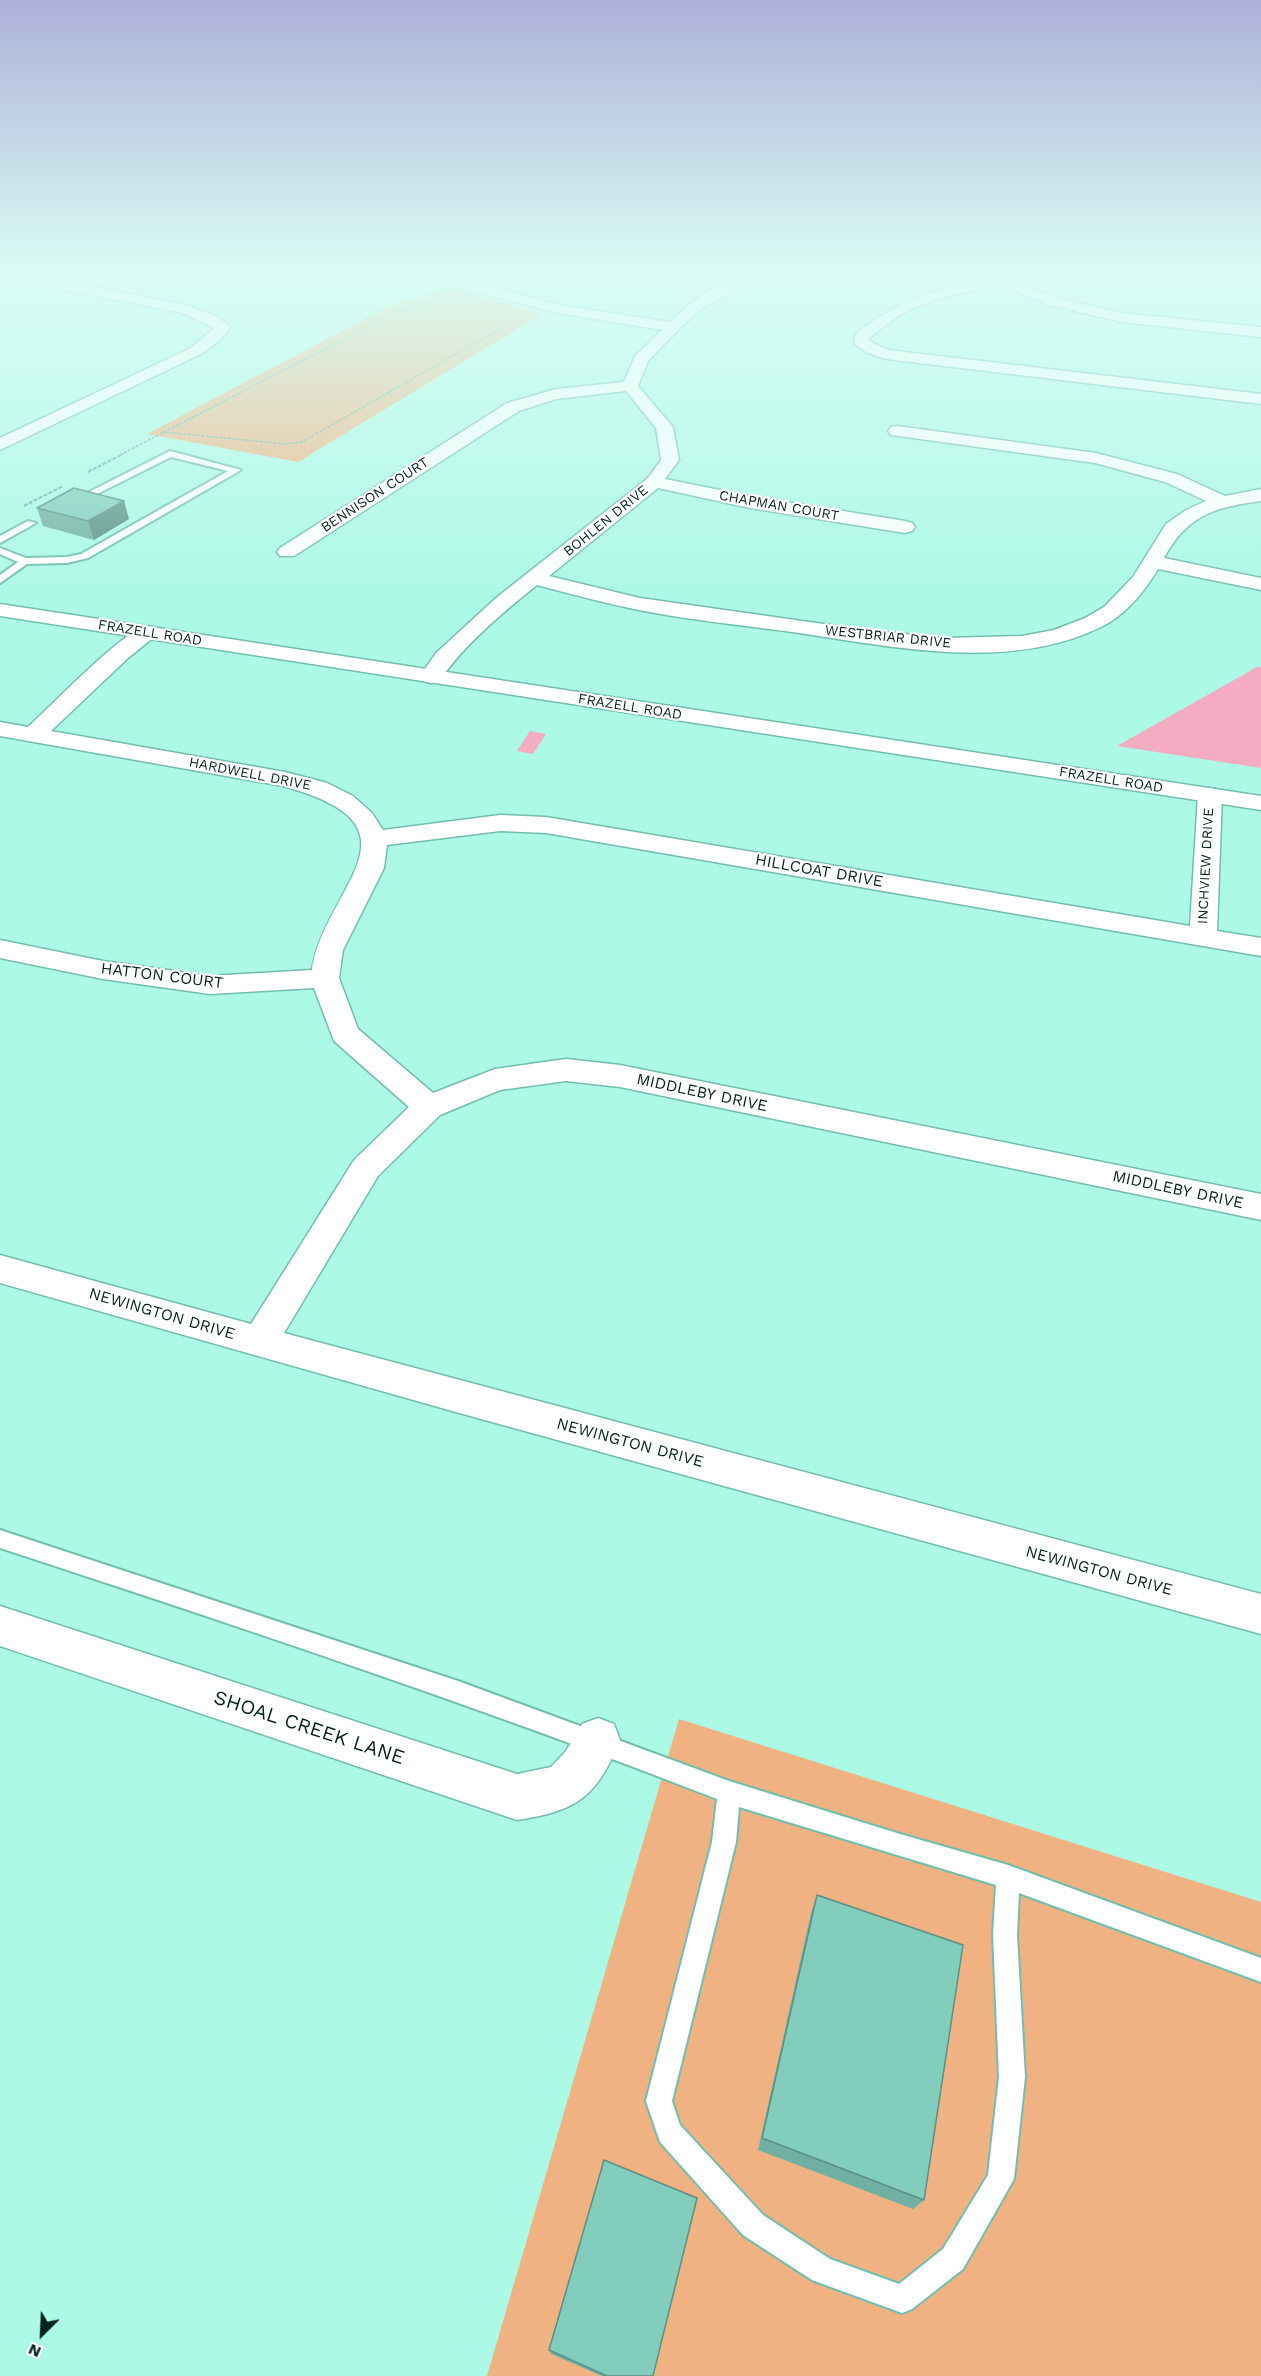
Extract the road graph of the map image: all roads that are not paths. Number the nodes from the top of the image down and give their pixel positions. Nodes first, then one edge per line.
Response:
1 (122, 387) edge
2 (617, 387) edge
3 (631, 387) edge
4 (1160, 387) edge
5 (1261, 399) edge
6 (897, 431) dead end
7 (0, 446) edge
8 (654, 483) junction
9 (1261, 495) edge
10 (1223, 502) junction
11 (63, 507) edge
12 (31, 523) dead end
13 (905, 527) dead end
14 (0, 540) edge
15 (0, 551) edge
16 (287, 552) dead end
17 (25, 561) junction
18 (1152, 562) junction
19 (534, 578) junction
20 (0, 580) edge
21 (1261, 584) edge
22 (0, 610) edge
23 (146, 632) junction
24 (432, 676) junction
25 (0, 729) edge
26 (33, 735) junction
27 (1210, 795) junction
28 (1261, 803) edge
29 (375, 839) junction
30 (1203, 937) junction
31 (1261, 947) edge
32 (0, 949) edge
33 (325, 978) junction
34 (429, 1107) junction
35 (1261, 1208) edge
36 (0, 1269) edge
37 (260, 1341) junction
38 (0, 1539) edge
39 (1261, 1614) edge
40 (0, 1626) edge
41 (598, 1740) junction
42 (729, 1792) junction
43 (1008, 1877) junction
44 (1261, 1970) edge

1 - 7 street
2 - 16 street, BENNISON COURT
3 - 8 street, BOHLEN DRIVE
4 - 5 street
6 - 10 street
8 - 13 street, CHAPMAN COURT
8 - 19 street, BOHLEN DRIVE
9 - 10 street, WESTBRIAR DRIVE
10 - 18 street, WESTBRIAR DRIVE
11 - 17 lane
12 - 14 lane
15 - 17 lane
17 - 20 lane
18 - 19 street, WESTBRIAR DRIVE
18 - 21 street
19 - 24 street, BOHLEN DRIVE
22 - 23 street, FRAZELL ROAD
23 - 24 street, FRAZELL ROAD
23 - 26 street
24 - 27 street, FRAZELL ROAD
25 - 26 street, HARDWELL DRIVE
26 - 29 street, HARDWELL DRIVE
27 - 28 street, FRAZELL ROAD
27 - 30 street, INCHVIEW DRIVE
29 - 30 street, HILLCOAT DRIVE
29 - 33 street
30 - 31 street, HILLCOAT DRIVE
32 - 33 street, HATTON COURT
33 - 34 street
34 - 35 street, MIDDLEBY DRIVE
34 - 37 street, MIDDLEBY DRIVE
36 - 37 street, NEWINGTON DRIVE
37 - 39 street, NEWINGTON DRIVE
38 - 41 lane
40 - 41 street, SHOAL CREEK LANE
41 - 42 lane
42 - 43 lane
42 - 43 lane
43 - 44 lane

